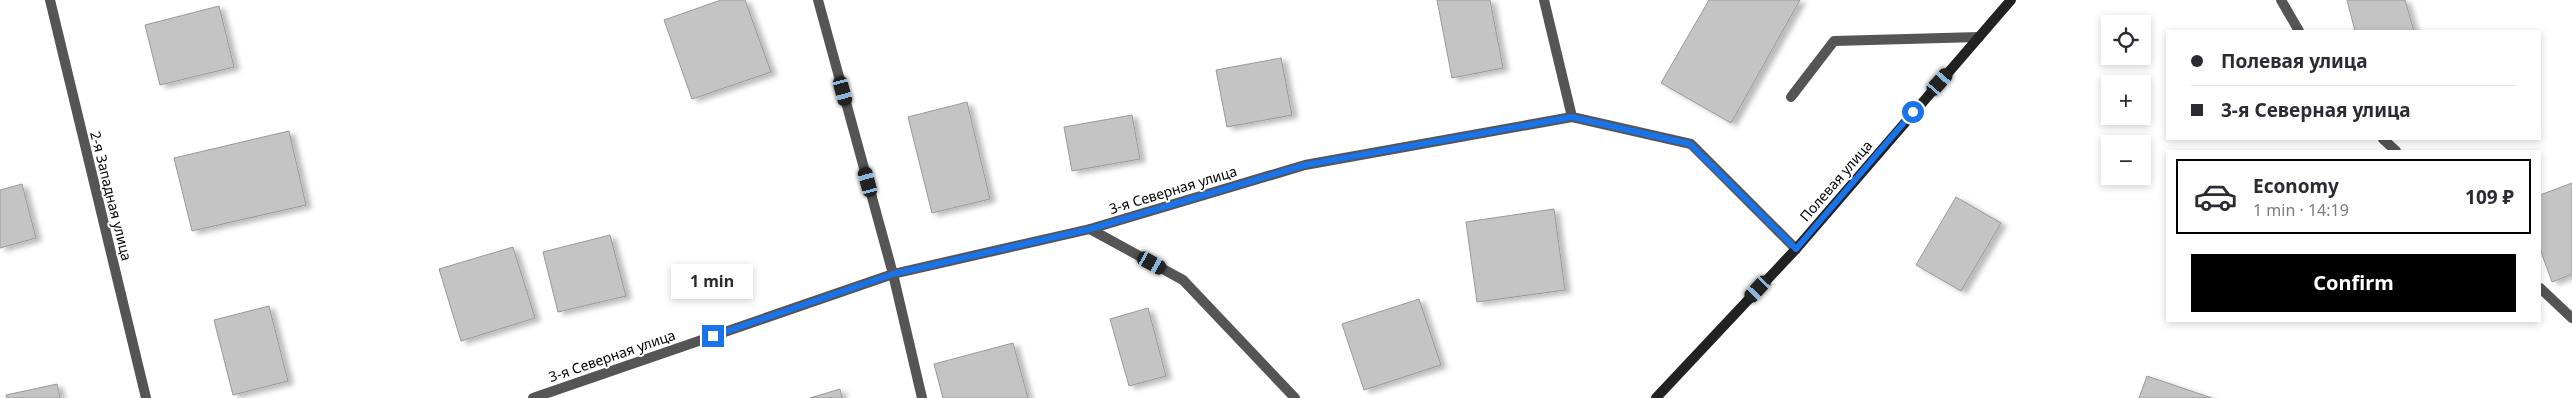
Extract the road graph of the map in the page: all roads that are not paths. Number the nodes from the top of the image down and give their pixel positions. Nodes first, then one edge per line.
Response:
1 (50, 0) edge
2 (818, 0) edge
3 (1544, 0) edge
4 (2011, 0) edge
5 (2281, 0) edge
6 (2298, 30) edge
7 (1979, 37) junction
8 (1791, 97) dead end
9 (1572, 117) junction
10 (2384, 140) edge
11 (2395, 150) edge
12 (1090, 229) junction
13 (1796, 249) junction
14 (893, 274) junction
15 (2541, 289) edge
16 (2572, 318) edge
17 (146, 398) edge
18 (533, 398) edge
19 (922, 398) edge
20 (1295, 398) edge
21 (1656, 398) edge

1 - 17 street, 2-я Западная улица
2 - 14 street
3 - 9 street
4 - 7 main road, Полевая улица
5 - 6 street
7 - 8 street
7 - 13 main road, Полевая улица
9 - 12 street, 3-я Северная улица
9 - 13 street, 3-я Северная улица
10 - 11 street
12 - 14 street, 3-я Северная улица
12 - 20 street
13 - 21 main road, Полевая улица
14 - 18 street, 3-я Северная улица
14 - 19 street
15 - 16 street

